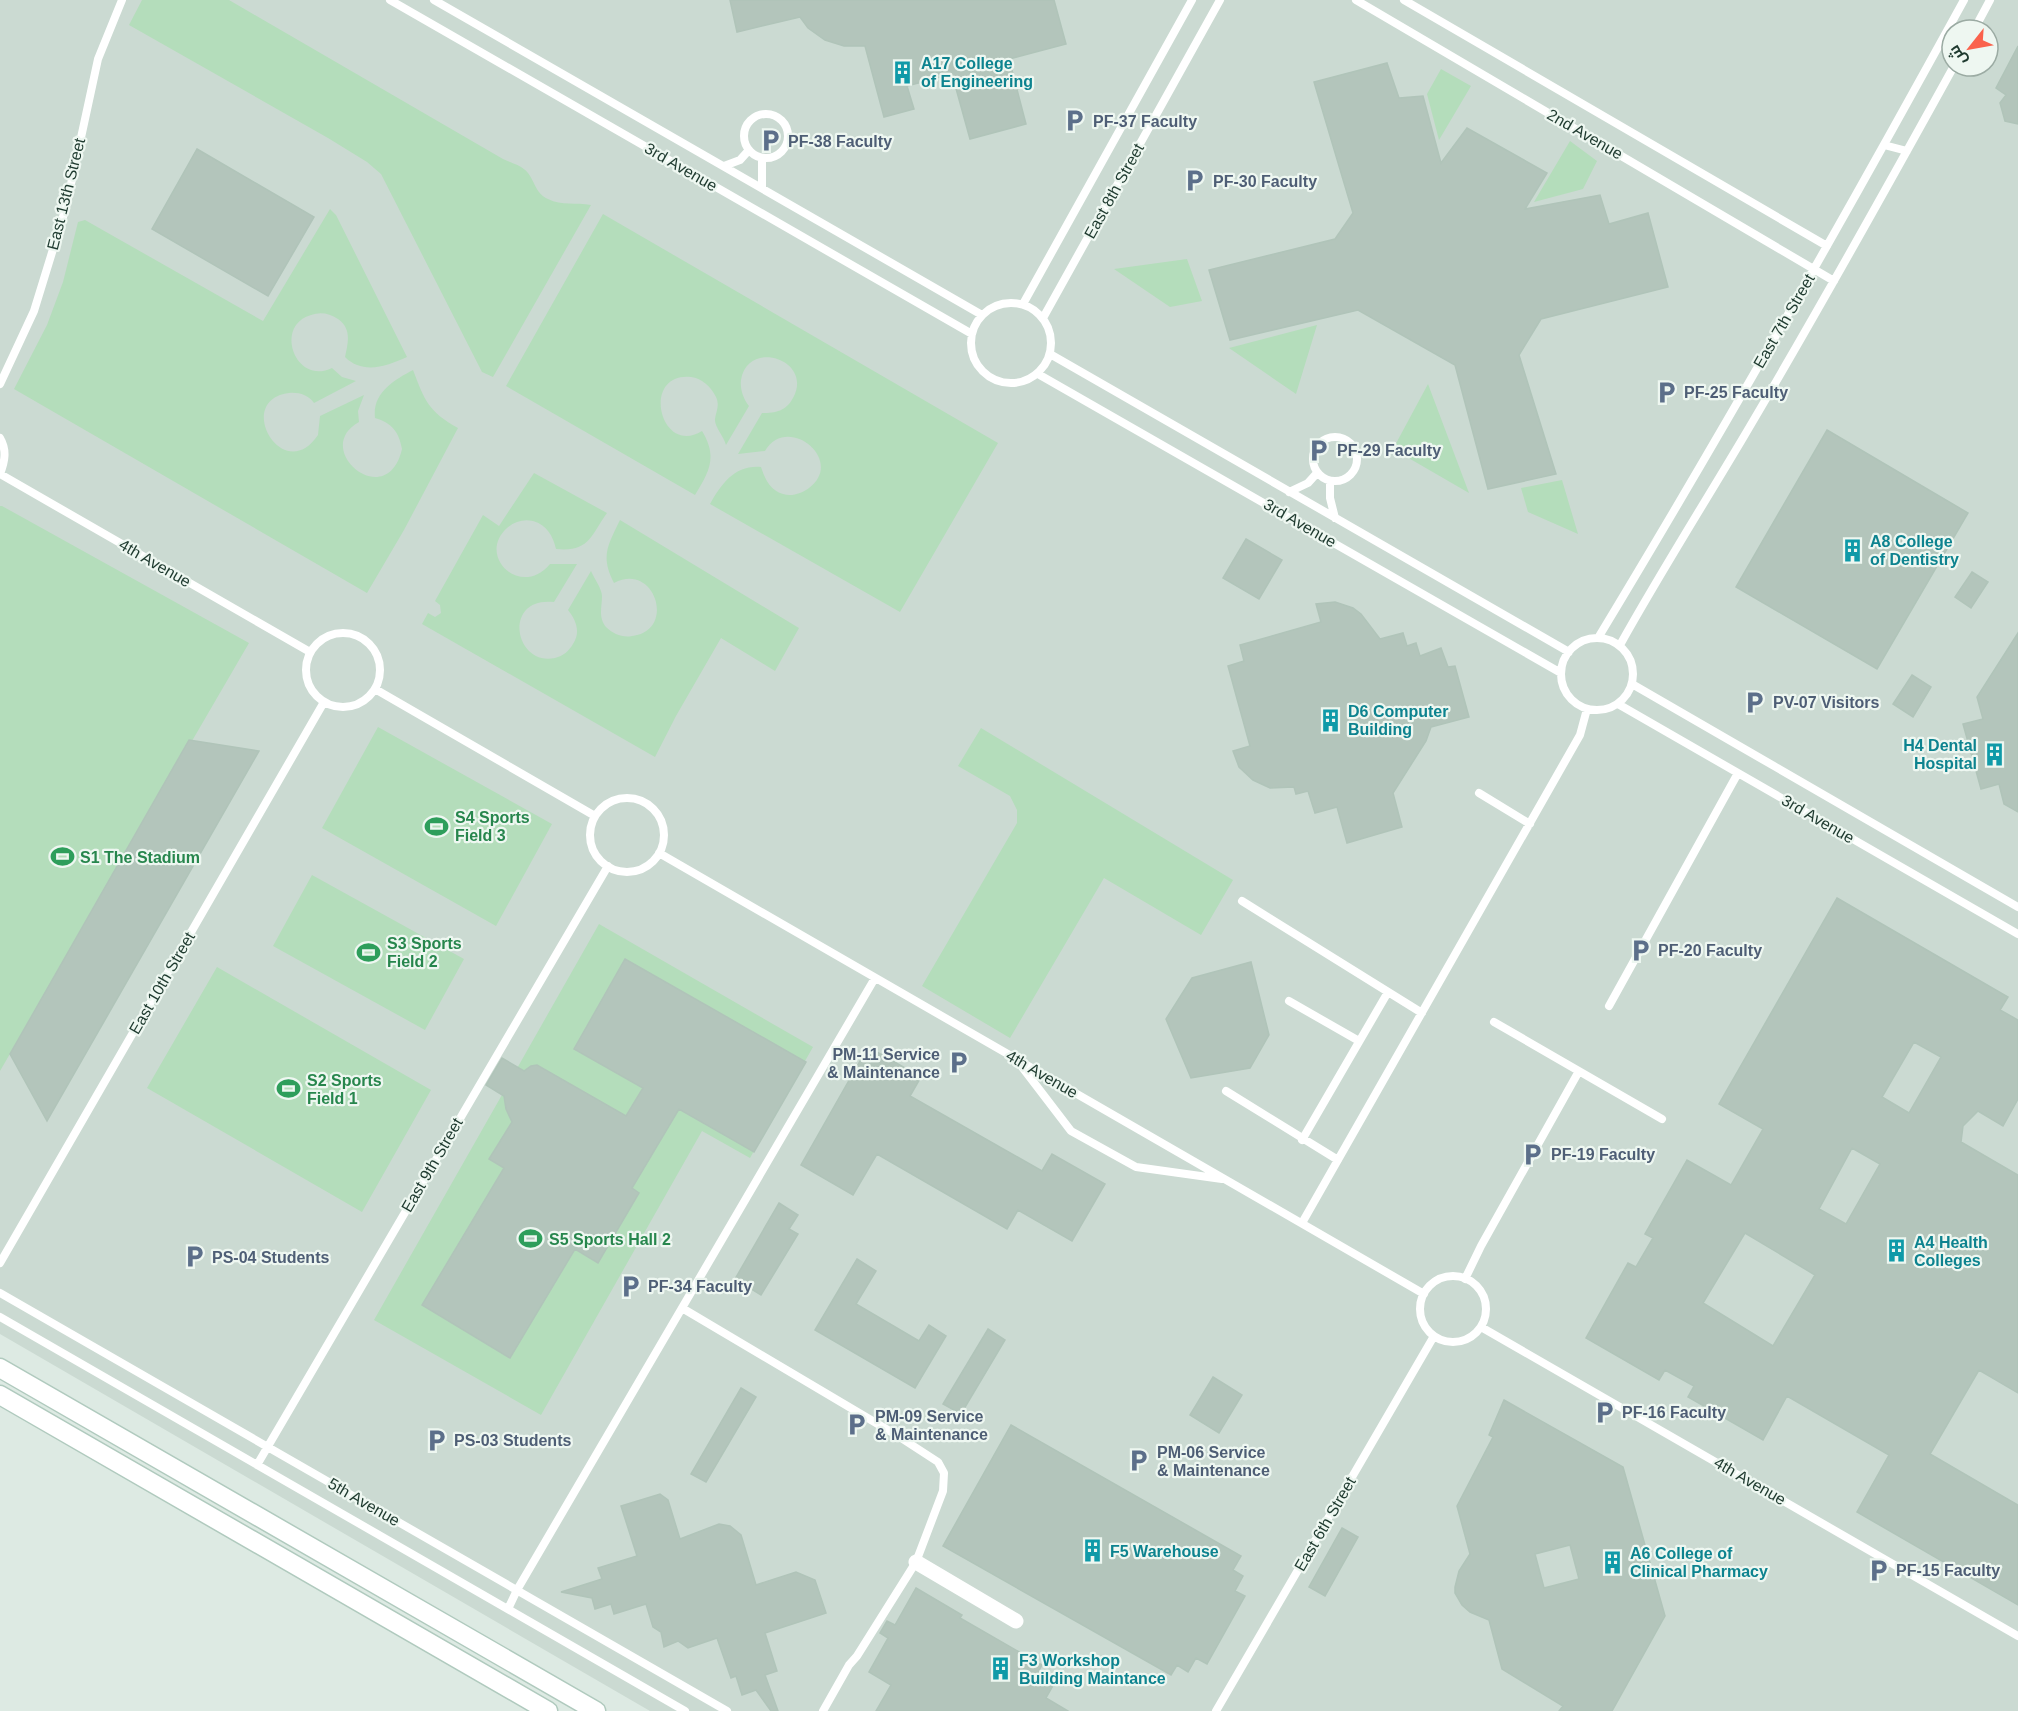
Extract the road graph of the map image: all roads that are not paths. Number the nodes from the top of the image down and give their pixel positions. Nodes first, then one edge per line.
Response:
1 (122, 0) edge
2 (390, 0) edge
3 (434, 0) edge
4 (1192, 0) edge
5 (1220, 0) edge
6 (1356, 0) edge
7 (1404, 0) edge
8 (1964, 0) edge
9 (1990, 0) edge
10 (1980, 18) edge
11 (1947, 78) edge
12 (1884, 145) junction
13 (749, 150) junction
14 (1907, 151) junction
15 (762, 158) junction
16 (724, 166) junction
17 (762, 188) junction
18 (1827, 246) junction
19 (1815, 268) junction
20 (1834, 281) junction
21 (1023, 304) junction
22 (982, 315) junction
23 (1043, 318) junction
24 (972, 334) junction
25 (1050, 354) junction
26 (1038, 374) junction
27 (0, 384) edge
28 (0, 438) edge
29 (1317, 473) junction
30 (0, 474) edge
31 (1330, 481) junction
32 (1289, 492) junction
33 (1335, 518) junction
34 (1598, 638) junction
35 (1620, 645) junction
36 (1569, 651) junction
37 (310, 652) junction
38 (1561, 673) junction
39 (1632, 684) junction
40 (375, 689) junction
41 (324, 702) junction
42 (1618, 704) junction
43 (1587, 709) junction
44 (1738, 773) junction
45 (1479, 793) dead end
46 (595, 816) junction
47 (1530, 824) junction
48 (659, 853) junction
49 (608, 866) junction
50 (1242, 901) dead end
51 (2018, 907) edge
52 (2018, 934) edge
53 (875, 978) junction
54 (1388, 992) junction
55 (1289, 1001) dead end
56 (1609, 1006) dead end
57 (1422, 1013) junction
58 (1494, 1022) dead end
59 (1359, 1041) junction
60 (1016, 1059) junction
61 (1579, 1071) junction
62 (1226, 1091) dead end
63 (1662, 1119) dead end
64 (1302, 1140) junction
65 (1338, 1160) junction
66 (1226, 1180) junction
67 (1302, 1223) junction
68 (0, 1263) edge
69 (1465, 1279) junction
70 (0, 1293) edge
71 (1424, 1294) junction
72 (682, 1308) junction
73 (0, 1317) edge
74 (1481, 1327) junction
75 (1434, 1336) junction
76 (0, 1368) edge
77 (0, 1395) edge
78 (268, 1446) junction
79 (257, 1465) junction
80 (916, 1562) junction
81 (517, 1590) junction
82 (508, 1609) junction
83 (1016, 1621) dead end
84 (2018, 1636) edge
85 (548, 1711) edge
86 (596, 1711) edge
87 (685, 1711) edge
88 (727, 1711) edge
89 (823, 1711) edge
90 (1216, 1711) edge

1 - 27 lane, East 13th Street
2 - 24 lane, 3rd Avenue
3 - 16 lane, 3rd Avenue
4 - 21 lane, East 8th Street
5 - 23 lane, East 8th Street
6 - 19 lane, 2nd Avenue
7 - 18 lane, 2nd Avenue
8 - 12 lane, East 7th Street
9 - 10 lane
11 - 14 lane, East 7th Street
12 - 14 lane
12 - 18 lane, East 7th Street
13 - 15 lane
13 - 15 lane
13 - 16 lane
14 - 20 lane, East 7th Street
15 - 17 lane
16 - 17 lane, 3rd Avenue
17 - 22 lane, 3rd Avenue
18 - 19 lane, East 7th Street
19 - 20 lane, 2nd Avenue
19 - 34 lane, East 7th Street
20 - 35 lane, East 7th Street
21 - 22 lane
21 - 23 lane
22 - 24 lane
23 - 25 lane
24 - 26 lane
25 - 26 lane
25 - 32 lane, 3rd Avenue
26 - 38 lane, 3rd Avenue
28 - 30 lane
29 - 31 lane
29 - 31 lane
29 - 32 lane
30 - 37 lane, 4th Avenue
31 - 33 lane
32 - 33 lane, 3rd Avenue
33 - 36 lane, 3rd Avenue
34 - 35 lane
34 - 36 lane
35 - 39 lane
36 - 38 lane
37 - 40 lane
37 - 41 lane
38 - 43 lane
39 - 42 lane
39 - 51 lane, 3rd Avenue
40 - 41 lane
40 - 46 lane
41 - 68 lane, East 10th Street
42 - 43 lane
42 - 44 lane, 3rd Avenue
43 - 47 lane
44 - 52 lane, 3rd Avenue
44 - 56 lane
45 - 47 lane
46 - 48 lane
46 - 49 lane
47 - 57 lane
48 - 49 lane
48 - 53 lane, 4th Avenue
49 - 78 lane, East 9th Street
50 - 54 lane
53 - 60 lane, 4th Avenue
53 - 72 lane
54 - 57 lane
54 - 59 lane
55 - 59 lane
57 - 65 lane
58 - 61 lane
59 - 64 lane
60 - 66 lane, 4th Avenue
60 - 66 lane
61 - 63 lane
61 - 69 lane
62 - 64 lane
64 - 65 lane
65 - 67 lane
66 - 67 lane, 4th Avenue
67 - 71 lane, 4th Avenue
69 - 71 lane
69 - 74 lane
70 - 78 lane, 5th Avenue
71 - 75 lane
72 - 80 lane
72 - 81 lane
73 - 79 lane, 5th Avenue
74 - 75 lane
74 - 84 lane, 4th Avenue
75 - 90 lane, East 6th Street
76 - 86 main road
77 - 85 main road
78 - 79 lane, East 9th Street
78 - 81 lane, 5th Avenue
79 - 82 lane, 5th Avenue
80 - 83 street
80 - 89 lane
81 - 82 lane
81 - 88 lane, 5th Avenue
82 - 87 lane, 5th Avenue

